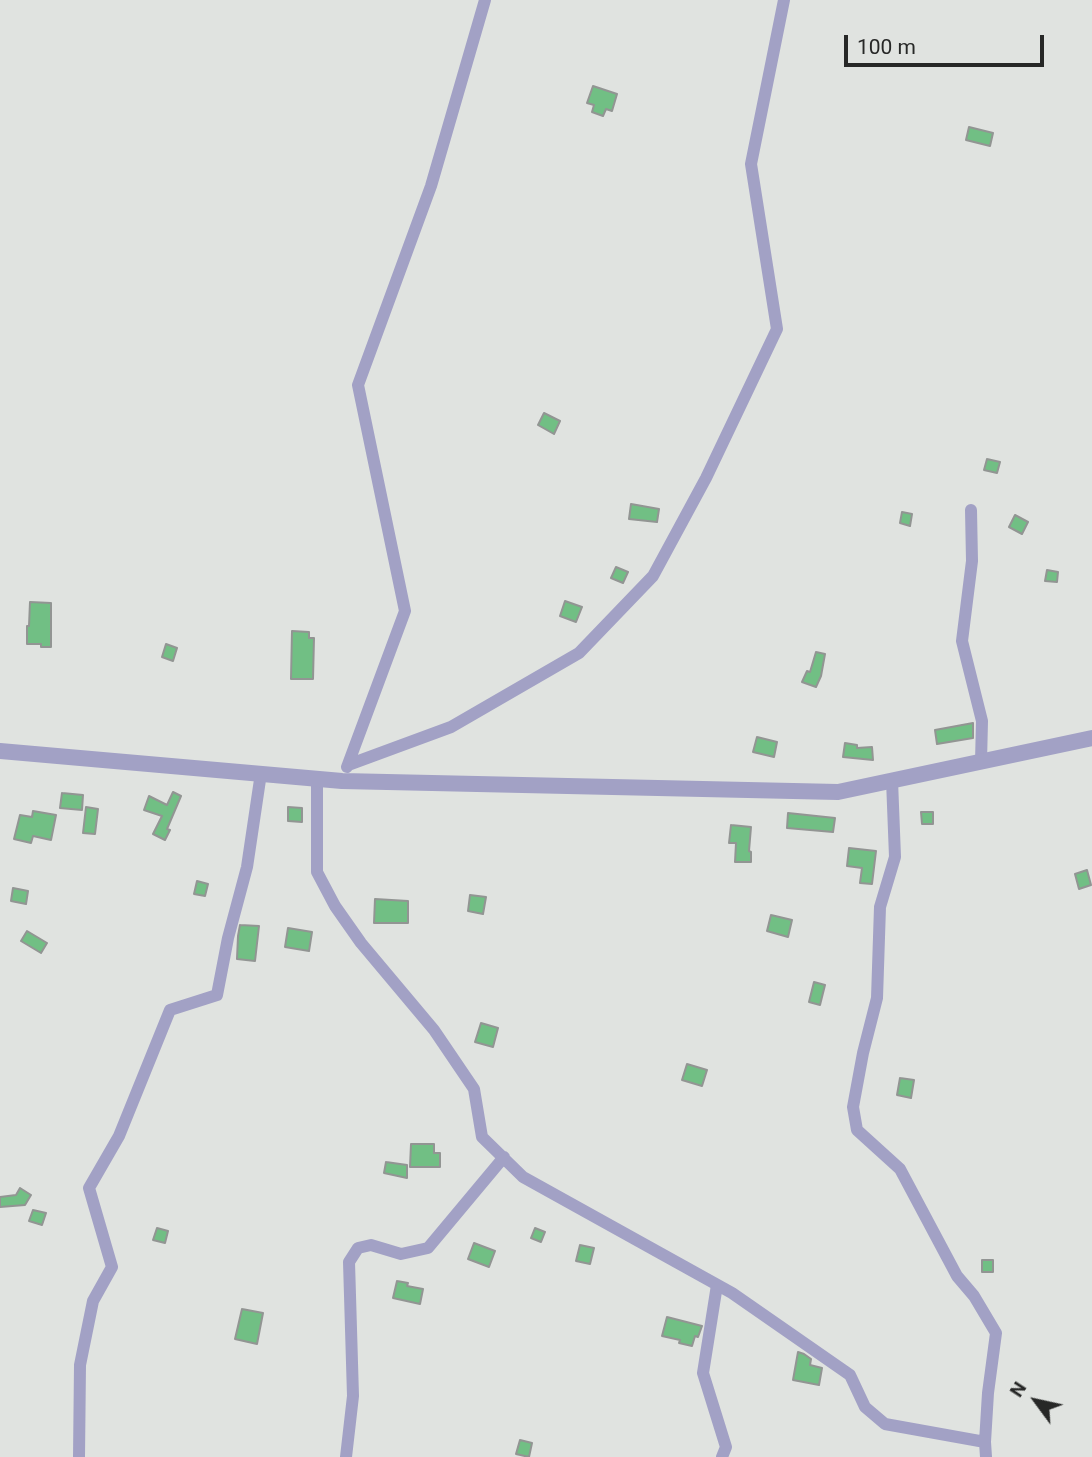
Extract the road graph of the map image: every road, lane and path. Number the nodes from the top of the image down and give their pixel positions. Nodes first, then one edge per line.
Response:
1 (485, 0) edge
2 (784, 0) edge
3 (971, 510) dead end
4 (1092, 738) edge
5 (0, 751) edge
6 (981, 762) junction
7 (348, 765) junction
8 (261, 774) junction
9 (317, 779) junction
10 (892, 780) junction
11 (342, 781) junction
12 (504, 1157) junction
13 (717, 1284) junction
14 (985, 1442) junction
15 (79, 1457) edge
16 (346, 1457) edge
17 (722, 1457) edge
18 (986, 1457) edge

1 - 7 street
2 - 7 street
3 - 6 street
4 - 6 street
5 - 8 street
6 - 10 street
7 - 11 street
8 - 9 street
8 - 15 street
9 - 11 street
9 - 12 street
10 - 11 street
10 - 14 street
12 - 13 street
12 - 16 street
13 - 14 street
13 - 17 street
14 - 18 street

